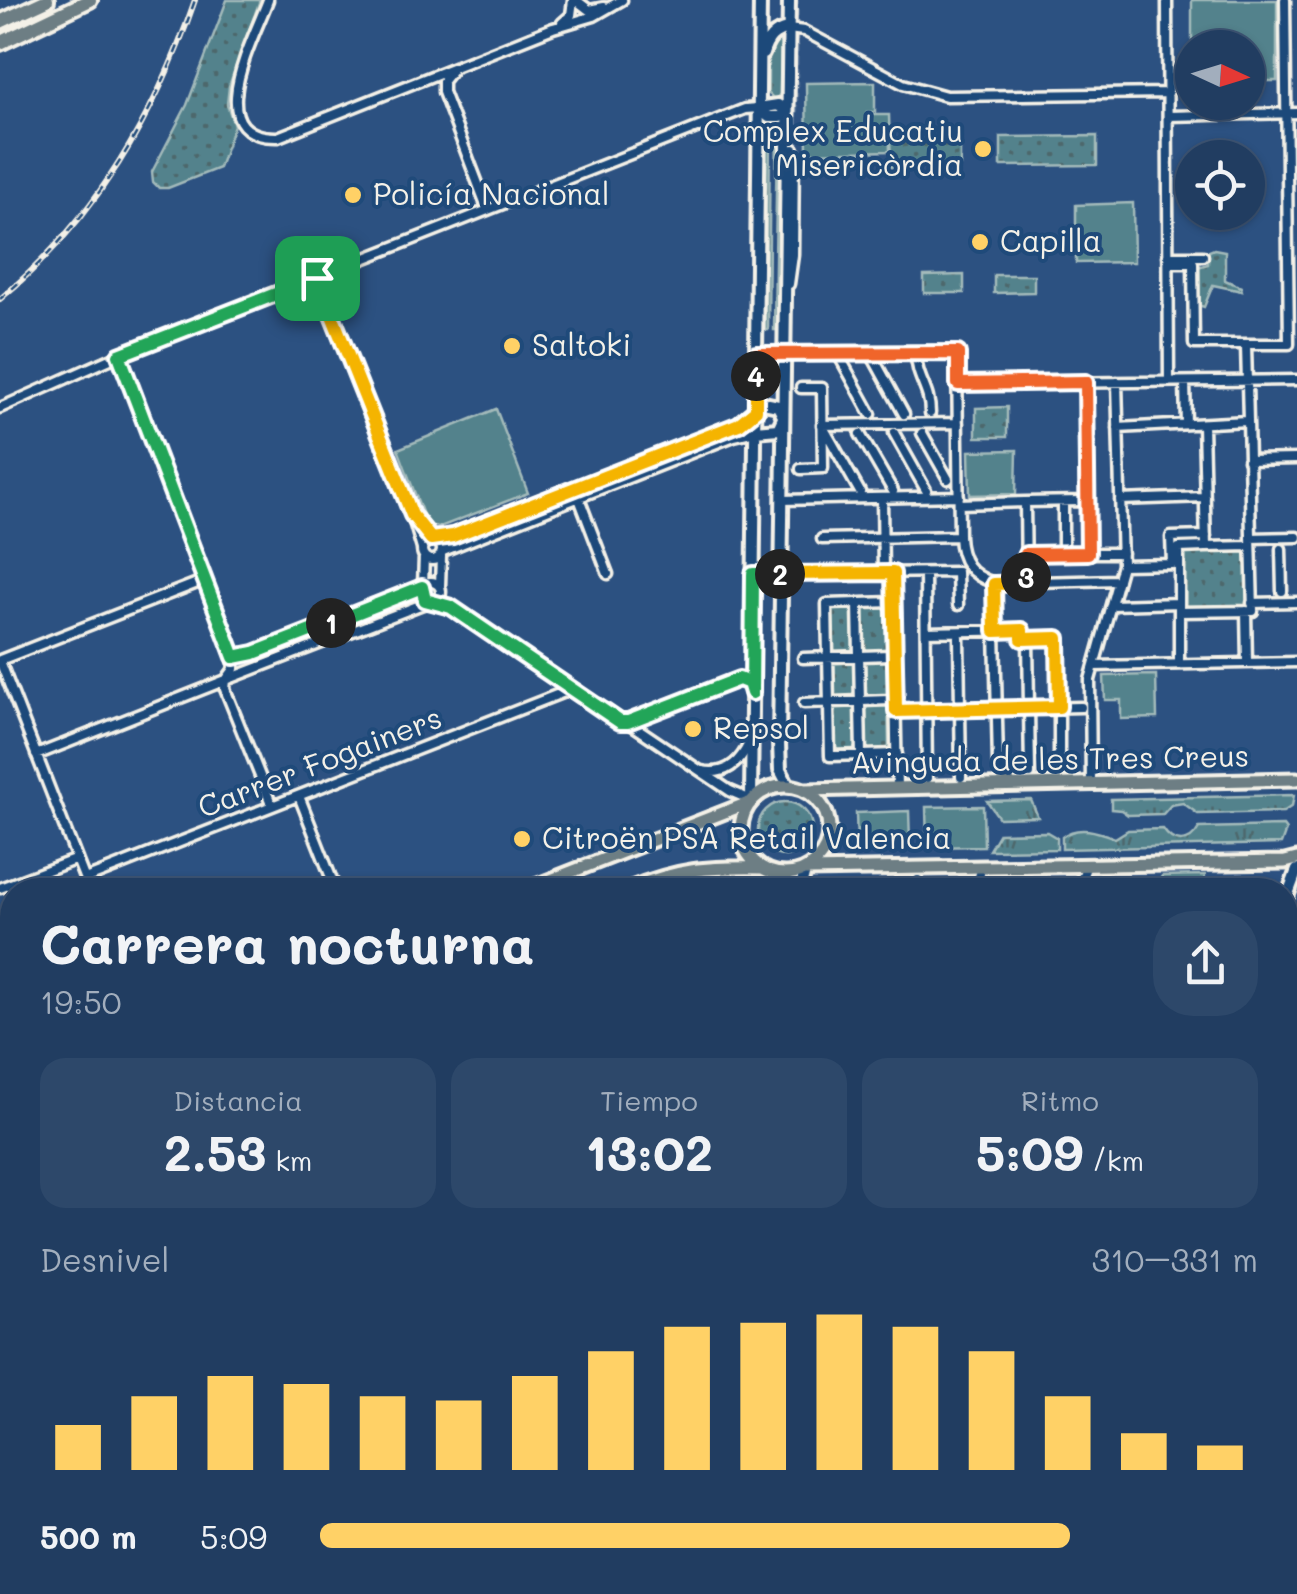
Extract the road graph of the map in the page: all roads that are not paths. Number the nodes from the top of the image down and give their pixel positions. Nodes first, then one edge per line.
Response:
1 (47, 0) edge
2 (90, 0) edge
3 (268, 0) edge
4 (574, 0) edge
5 (622, 0) edge
6 (760, 0) edge
7 (789, 0) edge
8 (1168, 0) edge
9 (1286, 0) edge
10 (608, 6) junction
11 (0, 22) edge
12 (553, 28) junction
13 (788, 29) junction
14 (0, 43) edge
15 (460, 65) junction
16 (759, 68) junction
17 (418, 81) junction
18 (443, 92) junction
19 (1168, 93) junction
20 (759, 108) junction
21 (786, 111) junction
22 (1297, 113) edge
23 (1285, 114) junction
24 (1168, 116) junction
25 (794, 149) tunnel mouth
26 (488, 210) junction
27 (1203, 256) dead end
28 (1292, 256) edge
29 (1169, 259) junction
30 (317, 278) junction
31 (784, 318) junction
32 (1246, 344) junction
33 (756, 354) junction
34 (838, 354) junction
35 (871, 354) junction
36 (916, 354) junction
37 (119, 355) junction
38 (784, 355) junction
39 (1246, 380) junction
40 (1297, 380) edge
41 (1086, 382) junction
42 (1117, 382) junction
43 (1168, 382) junction
44 (1185, 382) junction
45 (958, 384) junction
46 (801, 388) dead end
47 (0, 408) edge
48 (756, 410) junction
49 (871, 414) dead end
50 (904, 414) dead end
51 (930, 414) dead end
52 (783, 417) junction
53 (1247, 421) junction
54 (958, 423) junction
55 (1186, 424) junction
56 (1202, 424) junction
57 (822, 425) junction
58 (1118, 428) junction
59 (756, 431) junction
60 (894, 433) dead end
61 (922, 433) dead end
62 (860, 434) dead end
63 (1248, 460) junction
64 (1297, 460) edge
65 (801, 469) dead end
66 (948, 479) dead end
67 (926, 490) dead end
68 (892, 491) dead end
69 (576, 492) junction
70 (860, 492) dead end
71 (882, 498) junction
72 (1205, 498) junction
73 (782, 500) junction
74 (959, 500) junction
75 (1120, 500) junction
76 (1082, 501) dead end
77 (1025, 502) junction
78 (1063, 502) junction
79 (412, 515) junction
80 (959, 536) junction
81 (1206, 536) junction
82 (1297, 537) edge
83 (882, 538) junction
84 (822, 539) dead end
85 (434, 540) junction
86 (1251, 542) junction
87 (1206, 548) junction
88 (1281, 549) dead end
89 (423, 552) junction
90 (442, 553) junction
91 (1088, 553) junction
92 (1122, 553) junction
93 (1026, 554) junction
94 (1063, 554) junction
95 (1122, 565) junction
96 (888, 573) junction
97 (925, 573) junction
98 (608, 574) dead end
99 (753, 574) junction
100 (782, 574) junction
101 (205, 580) junction
102 (1118, 580) junction
103 (1026, 583) junction
104 (994, 584) junction
105 (422, 586) junction
106 (441, 589) junction
107 (1282, 591) dead end
108 (431, 602) junction
109 (894, 602) junction
110 (1297, 602) edge
111 (858, 603) junction
112 (958, 605) dead end
113 (1112, 605) junction
114 (1179, 608) junction
115 (1250, 608) junction
116 (464, 616) junction
117 (995, 631) junction
118 (926, 632) junction
119 (959, 637) dead end
120 (1028, 638) junction
121 (890, 655) dead end
122 (859, 656) junction
123 (234, 657) junction
124 (828, 657) junction
125 (803, 658) dead end
126 (0, 661) edge
127 (1297, 662) edge
128 (1247, 663) junction
129 (1180, 664) junction
130 (1094, 666) junction
131 (0, 680) edge
132 (226, 680) junction
133 (10, 686) junction
134 (572, 689) junction
135 (752, 693) junction
136 (890, 700) dead end
137 (860, 701) junction
138 (829, 702) junction
139 (804, 703) dead end
140 (1059, 707) junction
141 (1081, 707) dead end
142 (1029, 708) junction
143 (997, 709) junction
144 (926, 710) junction
145 (960, 710) junction
146 (896, 711) junction
147 (628, 722) junction
148 (753, 729) junction
149 (897, 754) junction
150 (36, 755) junction
151 (861, 755) junction
152 (998, 764) junction
153 (694, 767) junction
154 (1059, 773) dead end
155 (1030, 774) dead end
156 (927, 778) dead end
157 (961, 778) dead end
158 (1297, 779) edge
159 (1091, 784) junction
160 (788, 785) junction
161 (983, 786) junction
162 (1012, 786) junction
163 (898, 788) junction
164 (805, 790) junction
165 (299, 796) junction
166 (750, 801) junction
167 (272, 806) junction
168 (77, 858) junction
169 (1297, 859) edge
170 (1087, 865) junction
171 (982, 867) junction
172 (699, 868) junction
173 (763, 868) junction
174 (806, 871) junction
175 (776, 874) junction
176 (26, 878) edge
177 (85, 878) edge
178 (88, 878) edge
179 (331, 878) edge
180 (555, 878) edge
181 (656, 878) edge
182 (683, 878) edge
183 (777, 878) edge
184 (804, 878) edge
185 (979, 878) edge
186 (1082, 878) edge

1 - 11 highway
2 - 14 highway
3 - 17 street
4 - 10 street
4 - 12 street
5 - 10 street
6 - 16 main road
7 - 13 main road
8 - 19 street
9 - 23 street
10 - 12 street
12 - 15 street
13 - 16 main road
13 - 19 street
13 - 21 main road
15 - 17 street
15 - 18 street
16 - 20 main road
17 - 18 street
18 - 26 street
19 - 24 street
20 - 21 main road
20 - 26 street
20 - 33 main road
21 - 31 main road
22 - 23 street
23 - 24 street
23 - 28 street
24 - 29 street
25 - 31 street
26 - 30 street
27 - 29 street
28 - 32 street
29 - 32 street
29 - 43 street
30 - 37 street
30 - 79 street
31 - 38 main road
32 - 39 street
33 - 38 main road
33 - 48 main road
34 - 35 street
34 - 38 street
34 - 49 street
35 - 36 street
35 - 50 street
36 - 45 street
36 - 51 street
37 - 47 street
37 - 101 street
38 - 52 main road
39 - 40 street
39 - 44 street
39 - 53 street
41 - 42 street
41 - 45 street
41 - 91 street
42 - 43 street
42 - 58 street
43 - 44 street
44 - 55 street
45 - 54 street
46 - 57 street
48 - 52 main road
48 - 59 main road
48 - 69 street
52 - 59 main road
52 - 73 main road
53 - 56 street
53 - 63 street
54 - 57 street
54 - 74 street
55 - 56 street
55 - 58 street
56 - 72 street
57 - 65 street
57 - 70 street
58 - 75 street
59 - 69 street
59 - 99 main road
60 - 67 street
61 - 66 street
62 - 68 street
63 - 64 street
63 - 86 street
69 - 85 street
69 - 90 street
69 - 98 street
71 - 73 street
71 - 74 street
71 - 83 street
72 - 75 street
72 - 81 street
73 - 100 main road
74 - 77 street
74 - 80 street
75 - 92 street
76 - 78 street
77 - 78 street
77 - 93 street
78 - 94 street
79 - 85 street
79 - 89 street
80 - 83 street
80 - 104 street
81 - 87 street
81 - 95 street
82 - 86 street
83 - 84 street
83 - 96 street
85 - 89 street
85 - 90 street
86 - 87 street
86 - 115 street
87 - 114 street
88 - 107 street
89 - 90 street
89 - 105 street
90 - 106 street
91 - 92 street
91 - 94 street
92 - 95 street
93 - 94 street
93 - 103 street
95 - 102 street
96 - 97 street
96 - 100 street
96 - 109 street
97 - 112 street
97 - 118 street
99 - 100 main road
99 - 135 main road
100 - 160 main road
101 - 123 street
101 - 126 street
102 - 103 street
102 - 113 street
103 - 104 street
104 - 117 street
105 - 106 street
105 - 108 street
105 - 123 street
106 - 108 street
106 - 116 street
108 - 116 street
108 - 132 street
109 - 111 street
109 - 146 street
110 - 115 street
111 - 122 street
111 - 124 street
113 - 114 street
113 - 130 street
114 - 115 street
114 - 129 street
115 - 128 street
116 - 134 street
117 - 118 street
117 - 120 street
117 - 143 street
118 - 144 street
119 - 145 street
120 - 140 street
120 - 142 street
121 - 122 street
122 - 124 street
122 - 137 street
123 - 132 street
124 - 125 street
124 - 138 street
126 - 133 street
127 - 128 street
128 - 129 street
129 - 130 street
130 - 159 street
131 - 133 street
132 - 150 street
132 - 167 street
133 - 150 street
134 - 147 street
134 - 165 street, Carrer Fogainers
135 - 147 street
135 - 148 main road
136 - 137 street
137 - 138 street
137 - 151 street
138 - 139 street
138 - 151 street
140 - 141 street
140 - 142 street
140 - 154 street
142 - 143 street
142 - 155 street
143 - 145 street
143 - 152 street
144 - 145 street
144 - 146 street
144 - 156 street
145 - 157 street
146 - 149 street
147 - 153 street
148 - 153 street
148 - 166 main road
149 - 151 street
149 - 163 street
150 - 168 street
152 - 161 street
152 - 162 street
153 - 166 street
158 - 159 main road, Avinguda de les Tres Creus
159 - 162 main road, Avinguda de les Tres Creus
160 - 164 main road
160 - 166 main road
161 - 162 main road, Avinguda de les Tres Creus
161 - 163 main road, Avinguda de les Tres Creus
163 - 164 main road, Avinguda de les Tres Creus
164 - 174 main road
165 - 167 street, Carrer Fogainers
165 - 179 street
166 - 173 main road
166 - 180 main road
167 - 178 street, Carrer Fogainers
168 - 176 street
168 - 177 street
169 - 170 main road
170 - 171 main road
170 - 186 street
171 - 174 main road
171 - 185 street
172 - 173 main road
172 - 181 main road
172 - 182 street
173 - 175 main road
174 - 175 main road
174 - 184 main road
175 - 183 main road

